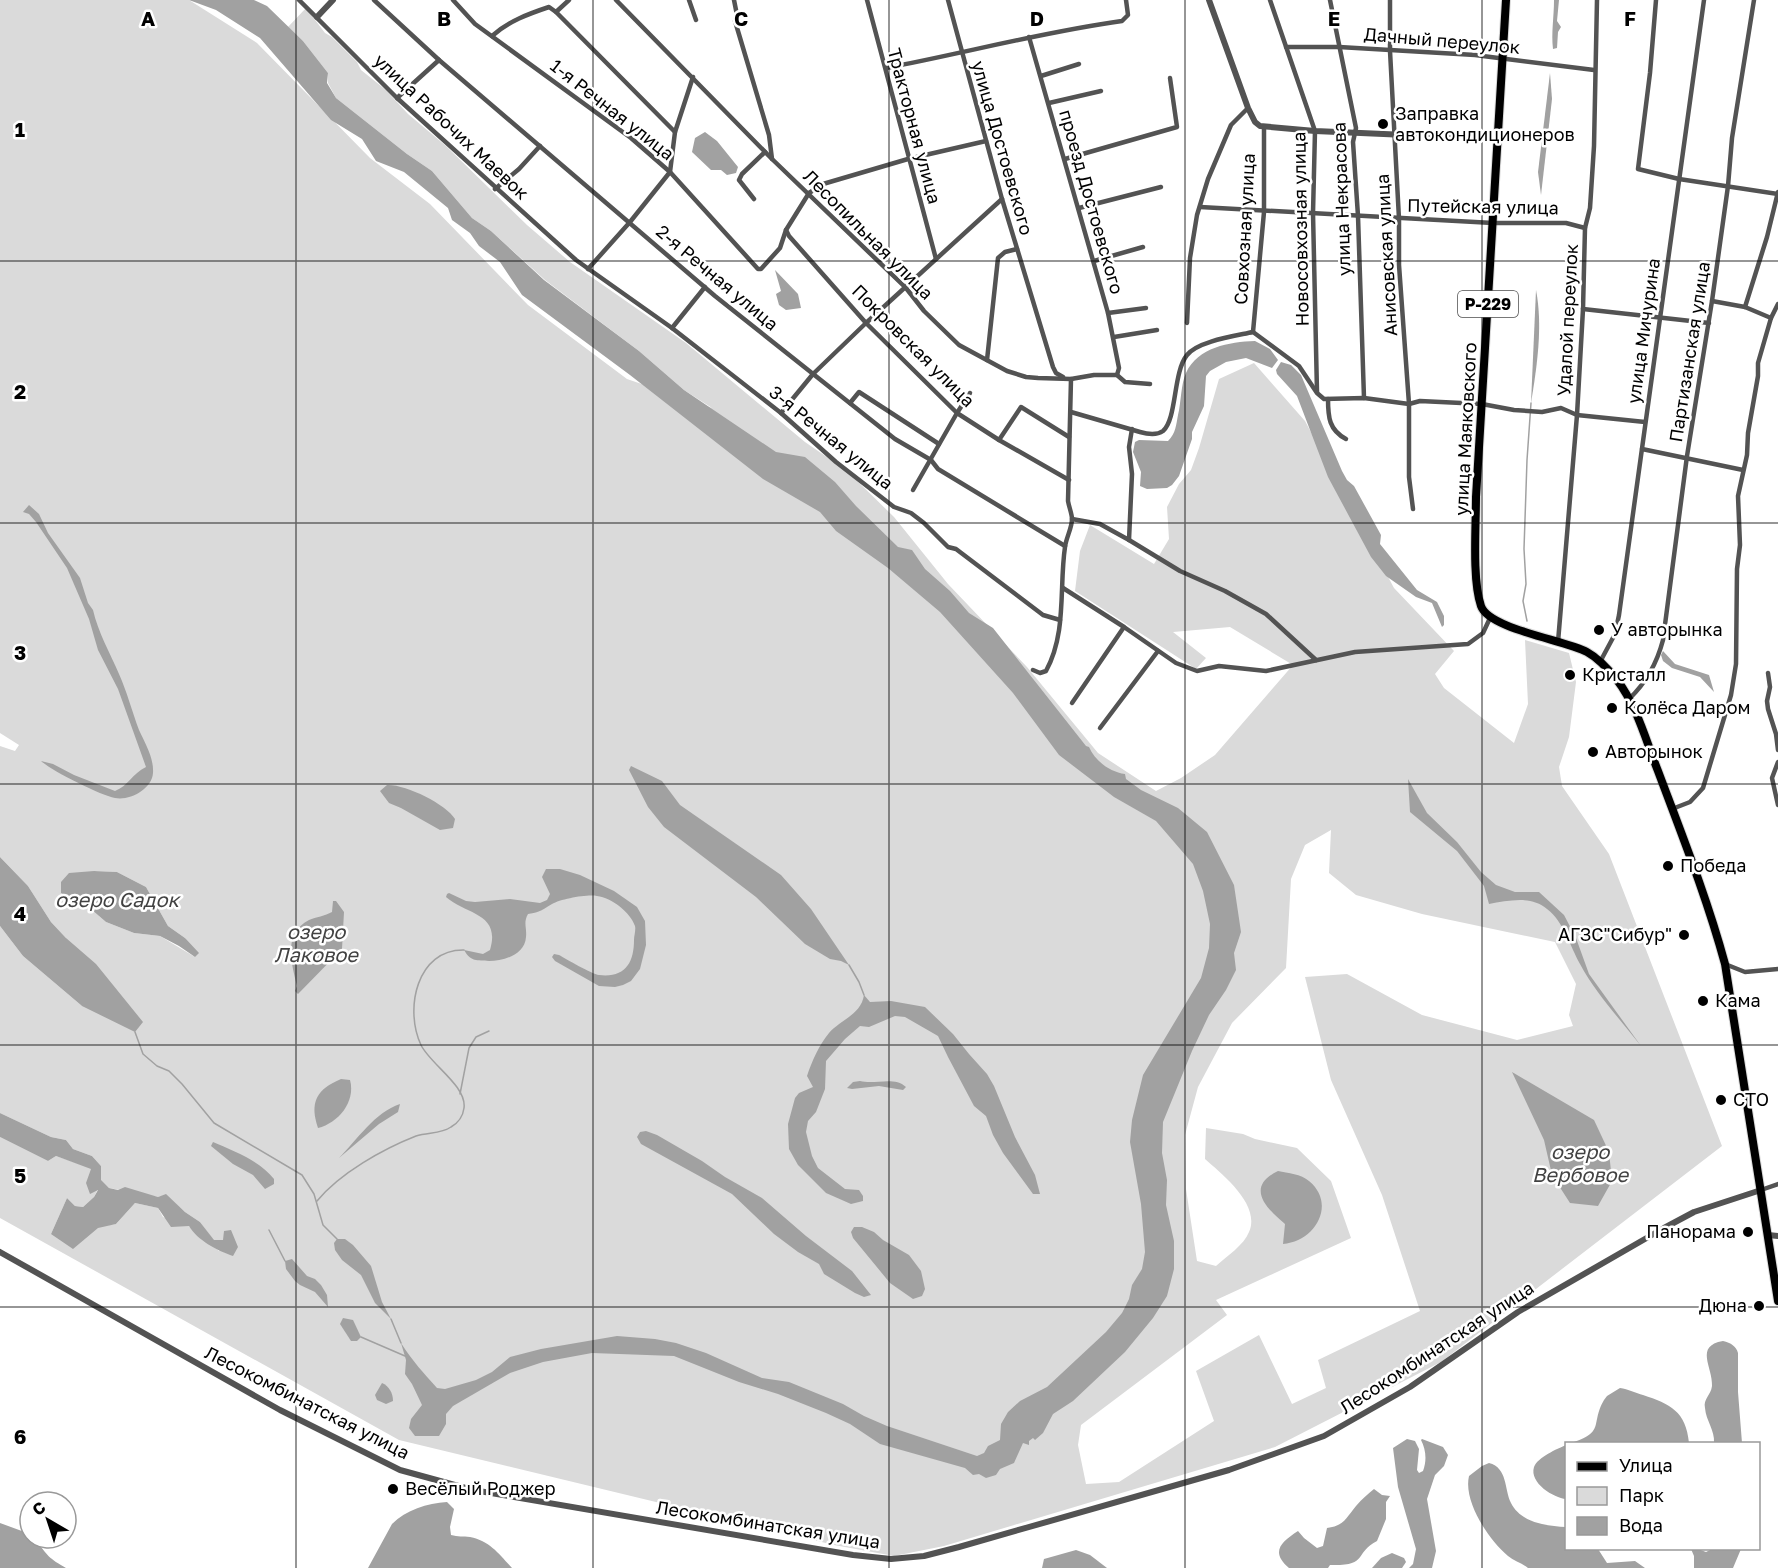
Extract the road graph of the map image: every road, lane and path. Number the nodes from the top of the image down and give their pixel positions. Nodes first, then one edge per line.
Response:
1 (299, 0) edge
2 (333, 0) edge
3 (374, 0) edge
4 (453, 0) edge
5 (569, 0) edge
6 (616, 0) edge
7 (689, 0) edge
8 (734, 0) edge
9 (867, 0) edge
10 (948, 0) edge
11 (1126, 0) edge
12 (1209, 0) edge
13 (1270, 0) edge
14 (1330, 0) edge
15 (1390, 0) edge
16 (1506, 0) edge
17 (1597, 0) edge
18 (1656, 0) edge
19 (1704, 0) edge
20 (1754, 0) edge
21 (556, 12) junction
22 (317, 17) junction
23 (696, 21) dead end
24 (492, 36) junction
25 (1029, 37) junction
26 (1287, 47) junction
27 (1339, 47) junction
28 (1389, 51) junction
29 (962, 54) junction
30 (1503, 58) junction
31 (440, 60) junction
32 (1078, 64) dead end
33 (886, 69) junction
34 (1594, 70) junction
35 (1041, 76) junction
36 (693, 77) junction
37 (1170, 78) dead end
38 (1101, 91) dead end
39 (397, 98) junction
40 (1049, 103) junction
41 (1248, 108) junction
42 (1264, 128) junction
43 (1315, 131) junction
44 (675, 132) junction
45 (1356, 132) junction
46 (1394, 135) junction
47 (1498, 139) junction
48 (770, 140) junction
49 (986, 141) junction
50 (540, 146) junction
51 (764, 151) junction
52 (772, 159) junction
53 (908, 159) junction
54 (1065, 159) junction
55 (670, 172) junction
56 (1679, 179) junction
57 (1728, 186) junction
58 (1161, 187) dead end
59 (495, 189) junction
60 (1778, 193) edge
61 (809, 194) junction
62 (754, 199) dead end
63 (1002, 199) junction
64 (1200, 207) junction
65 (1079, 208) junction
66 (1264, 212) junction
67 (1313, 213) junction
68 (1358, 216) junction
69 (1399, 219) junction
70 (630, 222) junction
71 (1494, 223) junction
72 (1585, 228) junction
73 (786, 230) junction
74 (1143, 247) dead end
75 (1017, 249) junction
76 (936, 259) junction
77 (1094, 261) junction
78 (588, 269) junction
79 (705, 287) junction
80 (906, 288) junction
81 (1712, 301) junction
82 (1778, 304) edge
83 (1745, 307) junction
84 (1146, 308) dead end
85 (1584, 309) junction
86 (1108, 313) junction
87 (1659, 316) junction
88 (1771, 318) junction
89 (866, 323) junction
90 (1187, 323) dead end
91 (1708, 323) junction
92 (672, 328) junction
93 (1157, 330) dead end
94 (1253, 332) junction
95 (1114, 337) junction
96 (987, 360) junction
97 (813, 374) junction
98 (1117, 375) junction
99 (1064, 377) junction
100 (1071, 379) junction
101 (1150, 384) dead end
102 (970, 393) dead end
103 (1317, 393) junction
104 (1364, 398) junction
105 (1328, 399) junction
106 (850, 403) junction
107 (1409, 404) junction
108 (1482, 404) junction
109 (1071, 412) junction
110 (781, 413) junction
111 (957, 413) junction
112 (1577, 415) junction
113 (1645, 422) junction
114 (1132, 429) junction
115 (1069, 438) junction
116 (1346, 439) dead end
117 (999, 440) junction
118 (939, 444) junction
119 (1642, 448) junction
120 (1687, 456) junction
121 (931, 460) junction
122 (1743, 470) junction
123 (1069, 480) junction
124 (913, 490) dead end
125 (1413, 509) dead end
126 (1072, 519) junction
127 (1129, 540) junction
128 (1065, 546) junction
129 (1063, 588) junction
130 (1490, 618) junction
131 (1060, 620) junction
132 (1124, 627) junction
133 (1558, 642) junction
134 (1158, 651) junction
135 (1316, 660) junction
136 (1600, 662) junction
137 (1033, 670) dead end
138 (1768, 673) dead end
139 (1629, 699) junction
140 (1071, 703) dead end
141 (1100, 728) dead end
142 (1778, 750) edge
143 (1778, 762) edge
144 (1778, 805) edge
145 (1672, 809) junction
146 (1725, 964) junction
147 (1778, 969) edge
148 (1778, 1184) edge
149 (1761, 1190) junction
150 (1768, 1235) junction
151 (1778, 1236) edge
152 (0, 1252) edge
153 (1778, 1301) edge

1 - 22 street, улица Рабочих Маевок
2 - 22 street
3 - 31 street, 2-я Речная улица
4 - 24 street, 1-я Речная улица
5 - 21 street
6 - 36 street, Лесопильная улица
7 - 23 street
8 - 48 street
9 - 33 street, Тракторная улица
10 - 29 street, улица Достоевского
11 - 25 street, улица Достоевского
12 - 41 street
13 - 26 street, Новосовхозная улица
14 - 27 street, улица Некрасова
15 - 28 street, Анисовская улица
16 - 30 main road, улица Маяковского / Р-229
17 - 34 street, Удалой переулок
18 - 56 street
19 - 56 street, улица Мичурина
20 - 57 street, Партизанская улица
21 - 24 street
21 - 44 street
22 - 39 street, улица Рабочих Маевок
24 - 55 street, 1-я Речная улица
25 - 29 street, улица Достоевского
25 - 35 street, проезд Достоевского
26 - 27 street, Дачный переулок
26 - 43 street, Новосовхозная улица
27 - 28 street, Дачный переулок
27 - 45 street, улица Некрасова
28 - 30 street, Дачный переулок
28 - 46 street, Анисовская улица
29 - 33 street, улица Достоевского
29 - 49 street, улица Достоевского
30 - 34 street, Дачный переулок
30 - 47 main road, улица Маяковского / Р-229
31 - 39 street
31 - 50 street, 2-я Речная улица
32 - 35 street
33 - 53 street, Тракторная улица
34 - 72 street, Удалой переулок
35 - 40 street, проезд Достоевского
36 - 44 street
36 - 51 street, Лесопильная улица
37 - 54 street
38 - 40 street
39 - 59 street, улица Рабочих Маевок
40 - 54 street, проезд Достоевского
41 - 42 street
41 - 64 street
42 - 43 street
42 - 66 street, Совхозная улица
43 - 45 street
43 - 67 street, Новосовхозная улица
44 - 55 street
45 - 46 street
45 - 68 street, улица Некрасова
46 - 47 street
46 - 69 street, Анисовская улица
47 - 71 main road, улица Маяковского / Р-229
48 - 51 street
48 - 52 street
49 - 53 street
49 - 63 street, улица Достоевского
50 - 59 street
50 - 70 street, 2-я Речная улица
51 - 52 street, Лесопильная улица
51 - 62 street
52 - 61 street, Лесопильная улица
53 - 61 street
53 - 76 street, Тракторная улица
54 - 65 street, проезд Достоевского
55 - 70 street
55 - 73 street, 1-я Речная улица
56 - 57 street
56 - 87 street, улица Мичурина
57 - 60 street
57 - 81 street, Партизанская улица
58 - 65 street
59 - 78 street, улица Рабочих Маевок
60 - 83 street
61 - 73 street
61 - 80 street, Лесопильная улица
63 - 75 street, улица Достоевского
63 - 76 street
64 - 66 street, Путейская улица
64 - 90 street
65 - 77 street, проезд Достоевского
66 - 67 street, Путейская улица
66 - 94 street, Совхозная улица
67 - 68 street, Путейская улица
67 - 103 street, Новосовхозная улица
68 - 69 street, Путейская улица
68 - 104 street, улица Некрасова
69 - 71 street, Путейская улица
69 - 107 street, Анисовская улица
70 - 78 street
70 - 79 street, 2-я Речная улица
71 - 72 street, Путейская улица
71 - 108 main road, улица Маяковского / Р-229
72 - 85 street, Удалой переулок
73 - 89 street, Покровская улица
74 - 77 street
75 - 96 street, улица Достоевского
75 - 99 street, улица Достоевского
76 - 80 street
77 - 86 street, проезд Достоевского
78 - 92 street, 3-я Речная улица
79 - 92 street
79 - 97 street, 2-я Речная улица
80 - 89 street
80 - 96 street, Лесопильная улица
81 - 83 street
81 - 91 street, Партизанская улица
82 - 88 street
83 - 88 street
84 - 86 street
85 - 87 street
85 - 112 street, Удалой переулок
86 - 95 street, проезд Достоевского
87 - 91 street
87 - 113 street, улица Мичурина
88 - 122 street
89 - 97 street
89 - 111 street, Покровская улица
91 - 120 street, Партизанская улица
92 - 110 street, 3-я Речная улица
93 - 95 street
94 - 103 street
94 - 114 street
95 - 98 street, проезд Достоевского
96 - 99 street, Лесопильная улица
97 - 106 street, 2-я Речная улица
97 - 110 street
98 - 100 street, Лесопильная улица
98 - 101 street, Лесопильная улица
99 - 100 street, Лесопильная улица
100 - 109 street
102 - 111 street
103 - 105 street
104 - 105 street
104 - 107 street
105 - 116 street
106 - 118 street
106 - 121 street, 2-я Речная улица
107 - 108 street
107 - 125 street, Анисовская улица
108 - 112 street
108 - 130 main road, улица Маяковского / Р-229
109 - 114 street
109 - 115 street
110 - 131 street, 3-я Речная улица
111 - 117 street, Покровская улица
111 - 118 street
112 - 113 street
112 - 133 street, Удалой переулок
113 - 119 street, улица Мичурина
114 - 127 street
115 - 117 street
115 - 123 street
117 - 123 street, Покровская улица
118 - 121 street
119 - 120 street
119 - 136 street, улица Мичурина
120 - 122 street
120 - 139 street, Партизанская улица
121 - 124 street
121 - 128 street, 2-я Речная улица
122 - 145 street
123 - 126 street
126 - 127 street
126 - 128 street
127 - 135 street
128 - 129 street
129 - 131 street
129 - 132 street
130 - 133 main road, Р-229
130 - 135 street
131 - 137 street
132 - 134 street
132 - 140 street
133 - 136 main road, Р-229
134 - 135 street
134 - 141 street
136 - 139 main road, Р-229
138 - 142 street
139 - 145 main road, Р-229
143 - 144 street
145 - 146 main road, Р-229
146 - 147 street
146 - 149 main road, Р-229
148 - 149 street
149 - 150 main road, Р-229
149 - 152 street, Лесокомбинатская улица
150 - 151 street
150 - 153 main road, Р-229

